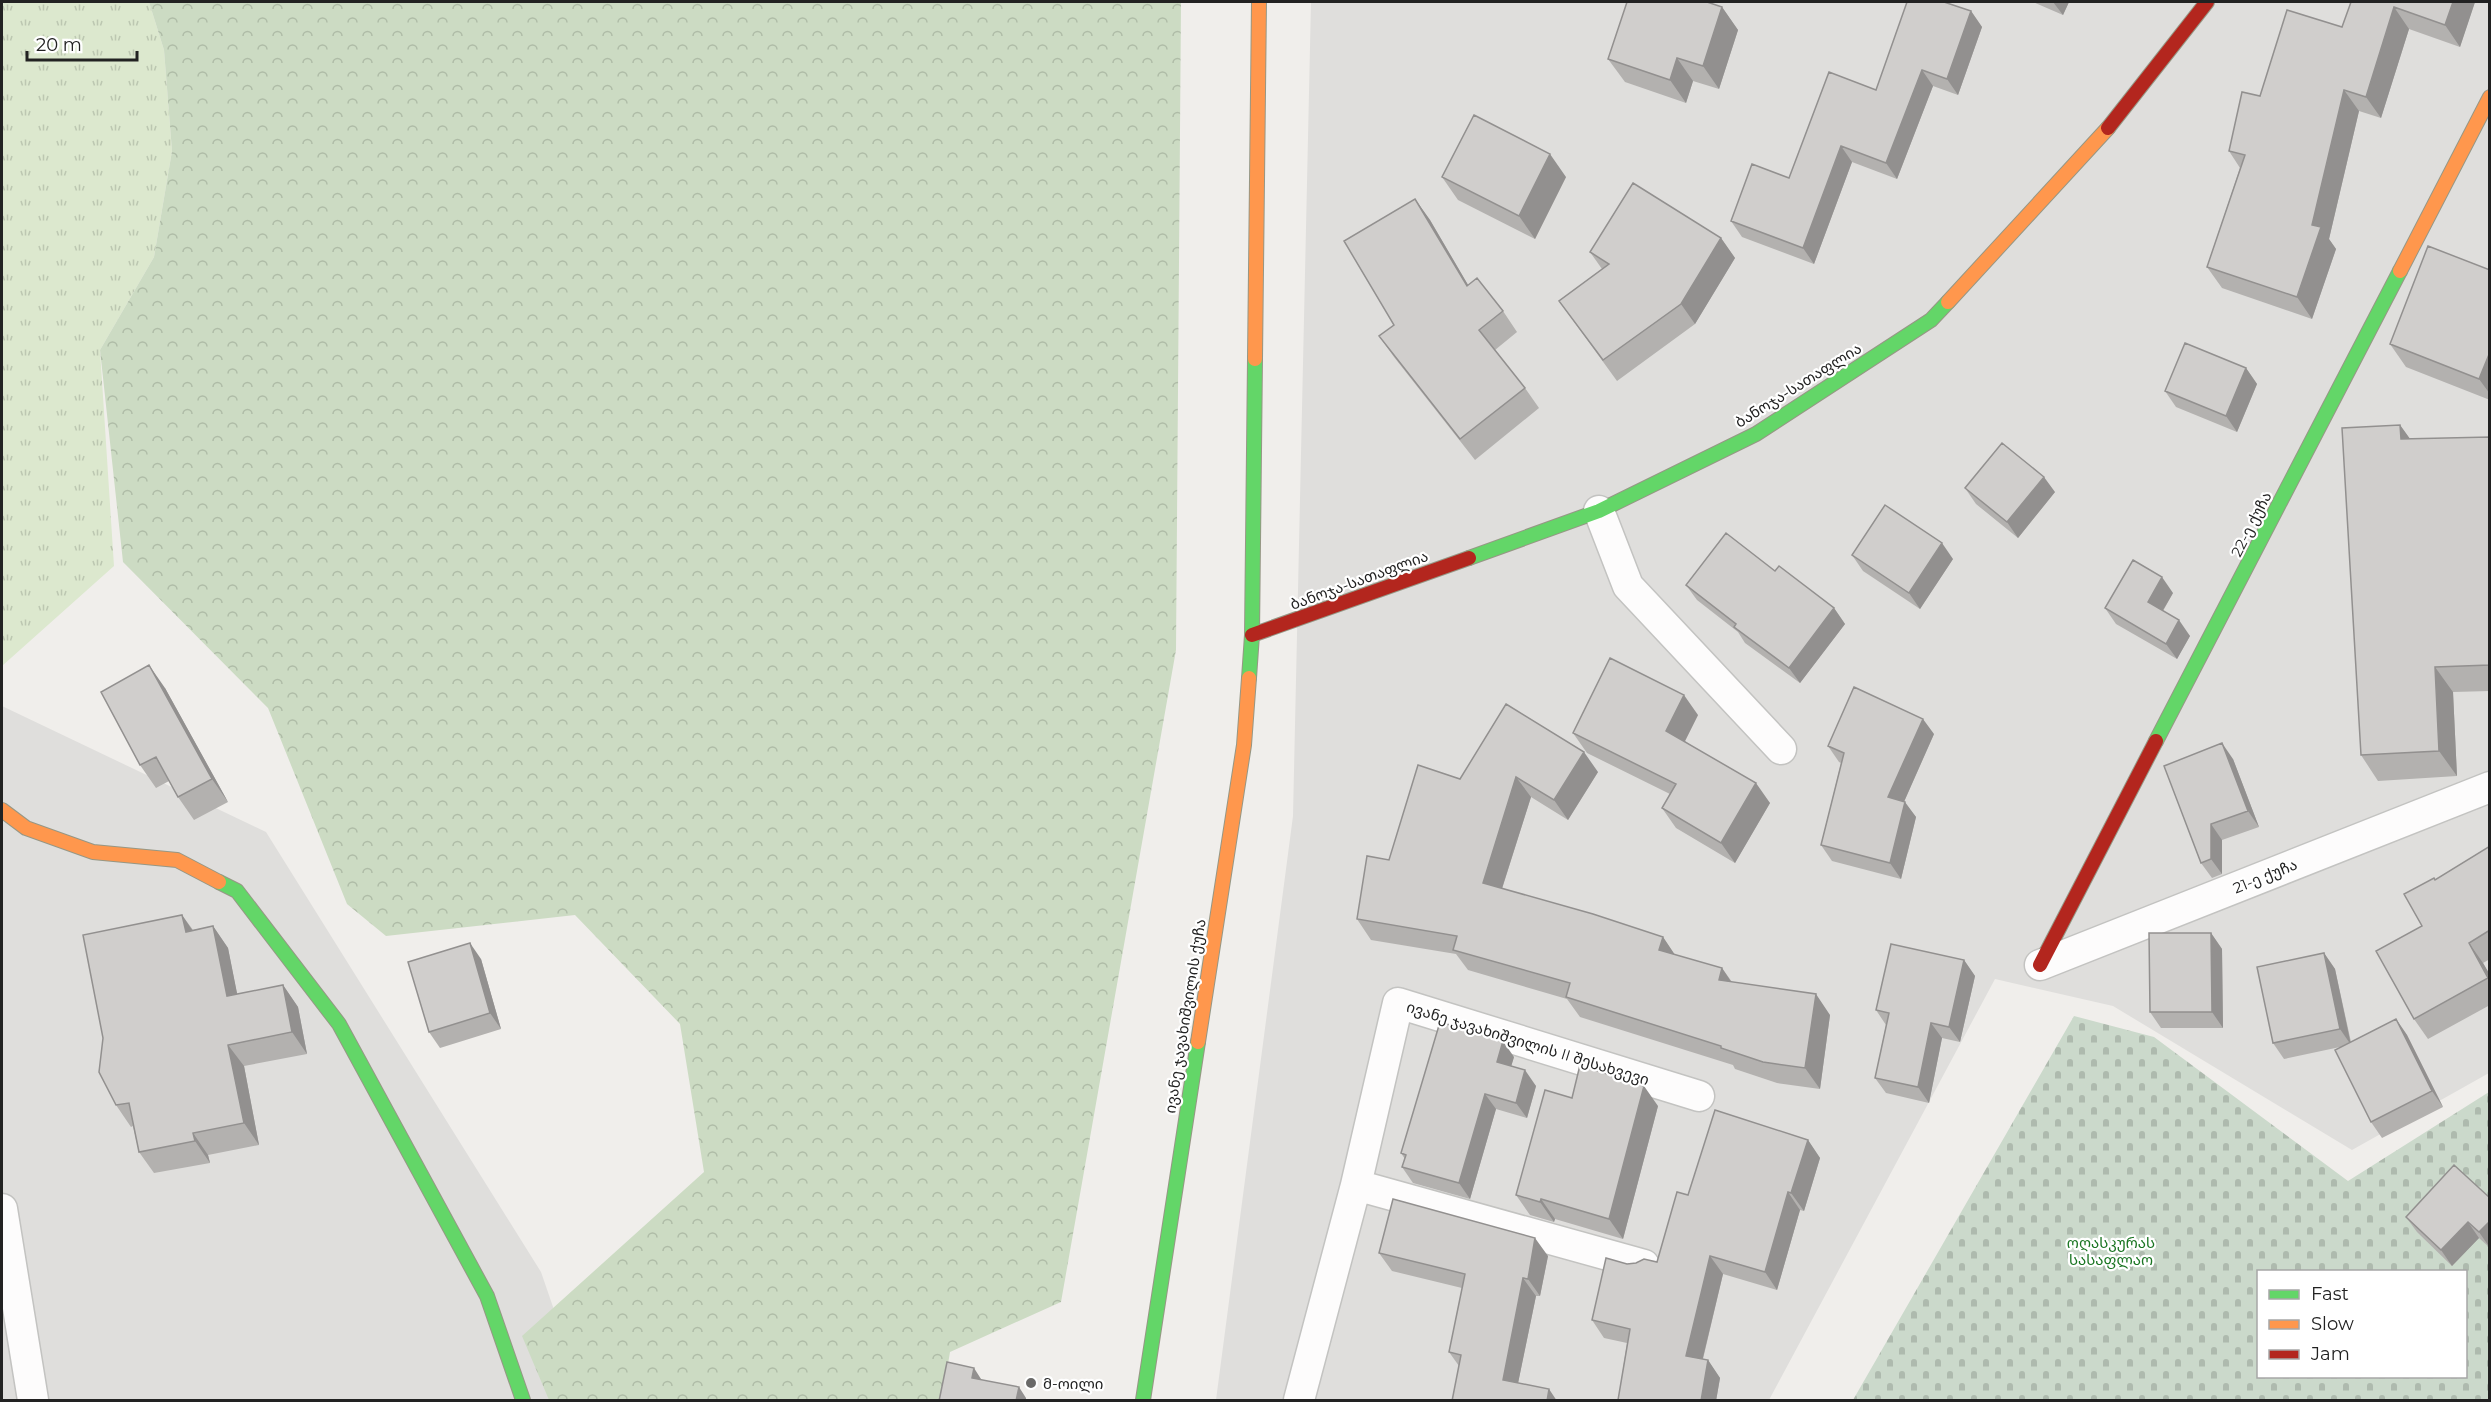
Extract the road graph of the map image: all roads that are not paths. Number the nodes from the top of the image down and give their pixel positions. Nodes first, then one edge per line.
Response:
1 (1259, 2) edge
2 (2207, 2) edge
3 (2490, 97) edge
4 (1599, 511) junction
5 (1252, 635) junction
6 (1782, 749) dead end
7 (2490, 787) edge
8 (2, 810) edge
9 (2040, 965) joint
10 (1699, 1096) dead end
11 (1356, 1185) junction
12 (2, 1209) edge
13 (1644, 1264) edge
14 (33, 1401) edge
15 (523, 1401) edge
16 (1143, 1401) edge
17 (1299, 1401) edge

1 - 5 street, ივანე ჯავახიშვილის ქუჩა
2 - 4 street, ბანოჯა-სათაფლია
3 - 9 street, 22-ე ქუჩა
4 - 5 street, ბანოჯა-სათაფლია
4 - 6 street
5 - 16 street, ივანე ჯავახიშვილის ქუჩა
7 - 9 street, 21-ე ქუჩა
8 - 15 street
10 - 11 street, ივანე ჯავახიშვილის II შესახვევი
11 - 13 street
11 - 17 street, ივანე ჯავახიშვილის II შესახვევი
12 - 14 street

